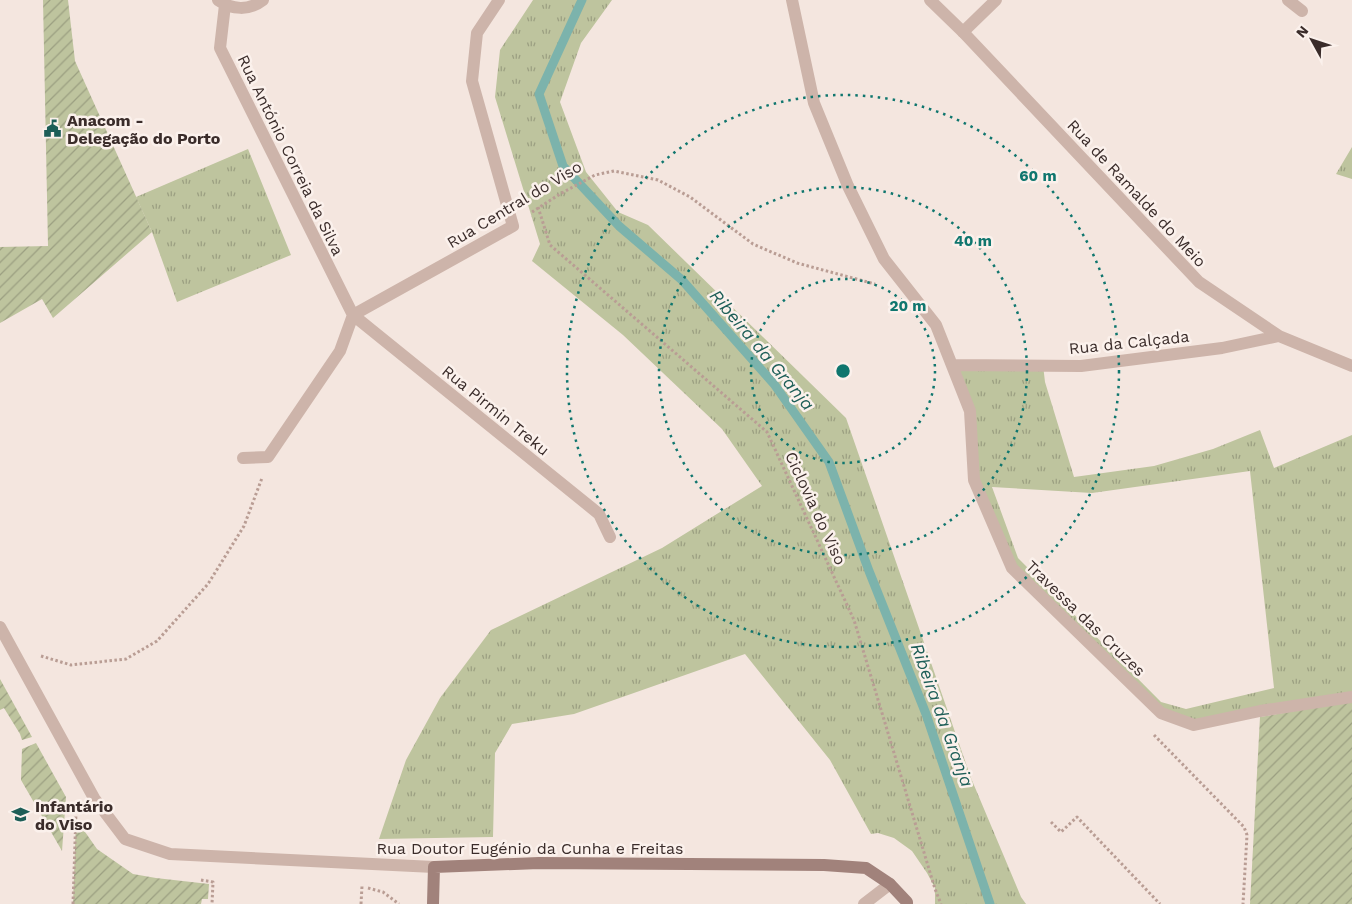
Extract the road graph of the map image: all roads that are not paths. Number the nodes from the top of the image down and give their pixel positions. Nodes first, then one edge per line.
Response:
1 (262, 0) edge
2 (499, 0) edge
3 (792, 0) edge
4 (930, 0) edge
5 (996, 0) edge
6 (1288, 0) edge
7 (221, 2) edge
8 (1302, 10) dead end
9 (963, 32) junction
10 (353, 316) junction
11 (1279, 336) junction
12 (952, 365) junction
13 (1352, 366) edge
14 (243, 458) dead end
15 (610, 537) dead end
16 (0, 627) edge
17 (1352, 697) edge
18 (434, 867) junction
19 (890, 884) junction
20 (434, 904) edge
21 (864, 904) edge
22 (907, 904) edge

1 - 7 street, Rua António Correia da Silva
2 - 10 street, Rua Central do Viso
3 - 12 street, Travessa das Cruzes
4 - 9 street, Rua de Ramalde do Meio
5 - 9 street
6 - 8 street
7 - 10 street, Rua António Correia da Silva
9 - 11 street, Rua de Ramalde do Meio
10 - 14 street
10 - 15 street, Rua Pirmin Treku
11 - 12 street, Rua da Calçada
11 - 13 street, Rua de Ramalde do Meio
12 - 17 street, Travessa das Cruzes
16 - 18 street, Rua Doutor Eugénio da Cunha e Freitas
18 - 19 street, Rua Doutor Eugénio da Cunha e Freitas
18 - 20 street
19 - 21 street
19 - 22 street, Rua Doutor Eugénio da Cunha e Freitas

